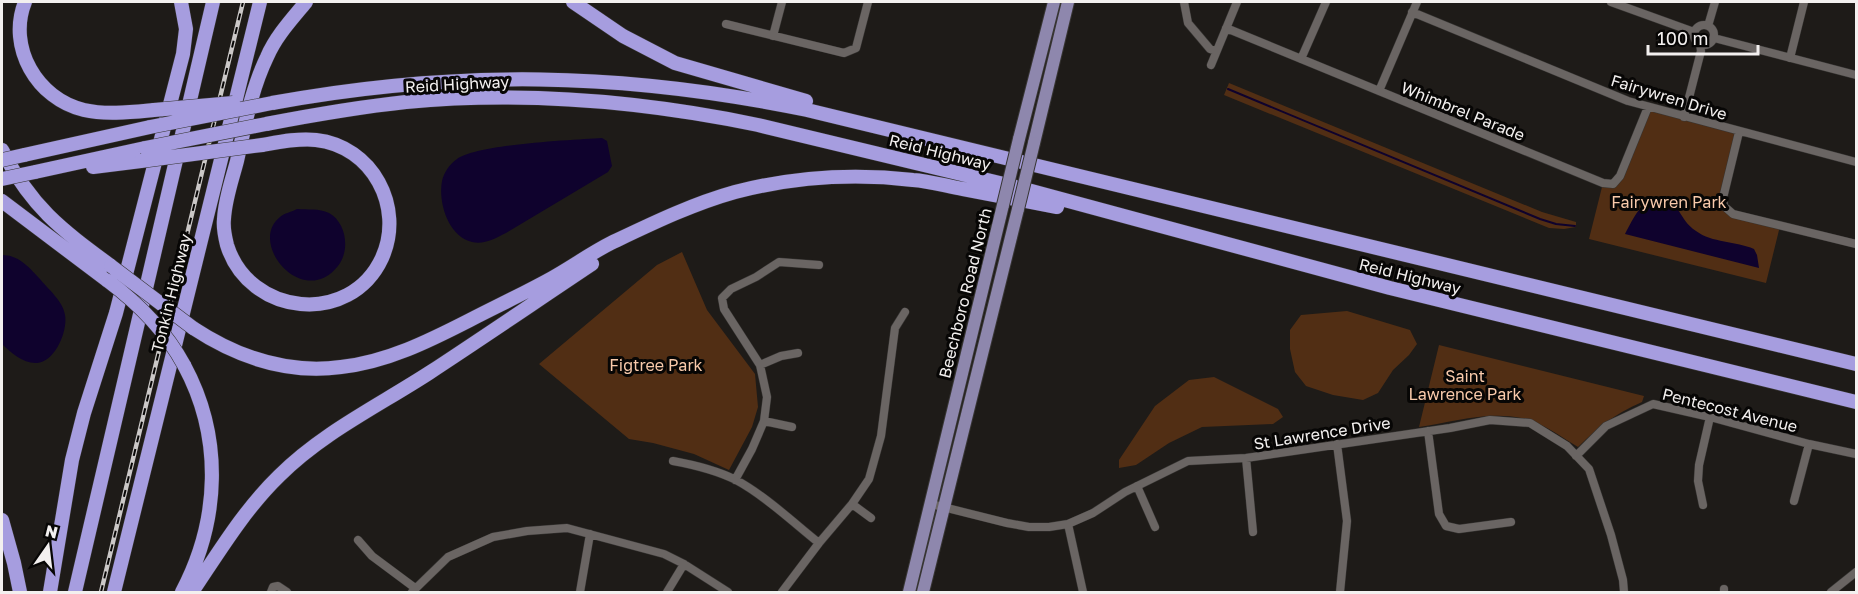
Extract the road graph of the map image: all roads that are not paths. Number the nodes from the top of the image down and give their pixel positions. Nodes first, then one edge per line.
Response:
1 (25, 2) edge
2 (181, 2) edge
3 (213, 2) edge
4 (260, 2) edge
5 (306, 2) edge
6 (573, 2) edge
7 (782, 2) edge
8 (868, 2) edge
9 (1054, 2) edge
10 (1068, 2) edge
11 (1184, 2) edge
12 (1237, 2) edge
13 (1326, 2) edge
14 (1417, 2) edge
15 (1615, 2) edge
16 (1715, 2) edge
17 (1804, 2) edge
18 (1412, 12) junction
19 (726, 24) dead end
20 (1708, 26) junction
21 (1226, 28) junction
22 (1694, 32) junction
23 (773, 36) junction
24 (1714, 38) junction
25 (1700, 44) junction
26 (1216, 51) junction
27 (1790, 58) junction
28 (1301, 59) junction
29 (1211, 65) dead end
30 (1857, 75) edge
31 (1379, 91) junction
32 (272, 101) junction
33 (1648, 107) junction
34 (1684, 117) junction
35 (1739, 132) junction
36 (953, 146) junction
37 (2, 150) edge
38 (143, 154) junction
39 (2, 160) edge
40 (1857, 162) edge
41 (2, 179) edge
42 (2, 201) edge
43 (649, 226) junction
44 (1857, 244) edge
45 (819, 265) dead end
46 (1312, 267) junction
47 (905, 312) dead end
48 (798, 353) dead end
49 (1857, 364) edge
50 (760, 365) junction
51 (1857, 402) edge
52 (1710, 417) junction
53 (764, 421) junction
54 (792, 427) dead end
55 (1428, 430) junction
56 (1337, 444) junction
57 (1809, 444) junction
58 (1857, 454) edge
59 (1576, 456) junction
60 (1246, 458) junction
61 (674, 461) dead end
62 (735, 480) junction
63 (1137, 486) junction
64 (1794, 501) dead end
65 (852, 504) junction
66 (931, 504) junction
67 (1703, 505) dead end
68 (944, 507) junction
69 (871, 518) dead end
70 (2, 520) edge
71 (1511, 522) dead end
72 (1068, 524) junction
73 (1155, 527) dead end
74 (1253, 532) dead end
75 (590, 534) junction
76 (358, 540) dead end
77 (819, 543) junction
78 (684, 564) junction
79 (1857, 572) edge
80 (413, 590) edge
81 (20, 592) edge
82 (50, 592) edge
83 (75, 592) edge
84 (114, 592) edge
85 (182, 592) edge
86 (192, 592) edge
87 (271, 592) edge
88 (287, 592) edge
89 (580, 592) edge
90 (667, 592) edge
91 (728, 592) edge
92 (782, 592) edge
93 (909, 592) edge
94 (923, 592) edge
95 (1083, 592) edge
96 (1340, 592) edge
97 (1624, 592) edge
98 (1830, 592) edge

1 - 32 highway, bridge
2 - 82 highway
3 - 83 highway, Tonkin Highway
4 - 84 highway, Tonkin Highway
5 - 38 highway, bridge
6 - 36 highway
7 - 23 street
8 - 23 street
9 - 66 main road, Beechboro Road North, bridge
10 - 68 main road, Beechboro Road North, bridge
11 - 26 street
12 - 21 street
13 - 28 street
14 - 18 street
15 - 22 street
16 - 20 street
17 - 27 street
18 - 31 street
18 - 33 street, Fairywren Drive
19 - 23 street
20 - 22 street
20 - 24 street
21 - 26 street
21 - 28 street, Whimbrel Parade
22 - 25 street
24 - 25 street
24 - 27 street
25 - 34 street
26 - 29 street
27 - 30 street
28 - 31 street, Whimbrel Parade
31 - 33 street, Whimbrel Parade
32 - 36 highway, Reid Highway
32 - 39 highway, bridge
33 - 34 street, Fairywren Drive
34 - 35 street, Fairywren Drive
35 - 40 street, Fairywren Drive
35 - 44 street
36 - 49 highway, Reid Highway
37 - 43 highway, bridge
38 - 41 highway, bridge
38 - 46 highway, Reid Highway, bridge
42 - 85 highway, bridge
43 - 46 highway
43 - 86 highway
45 - 50 street
46 - 51 highway, Reid Highway
47 - 65 street
48 - 50 street
50 - 53 street
52 - 57 street, Pentecost Avenue
52 - 59 street, Pentecost Avenue
52 - 67 street
53 - 54 street
53 - 62 street
55 - 56 street, St Lawrence Drive
55 - 59 street, St Lawrence Drive
55 - 71 street
56 - 60 street, St Lawrence Drive
56 - 96 street
57 - 58 street, Pentecost Avenue
57 - 64 street
59 - 97 street, St Lawrence Drive
60 - 63 street, St Lawrence Drive
60 - 74 street
61 - 62 street
62 - 77 street
63 - 72 street, St Lawrence Drive
63 - 73 street
65 - 69 street
65 - 77 street
66 - 68 street, St Lawrence Drive
66 - 93 main road, Beechboro Road North
68 - 72 street, St Lawrence Drive
68 - 94 main road, Beechboro Road North
70 - 81 highway
72 - 95 street
75 - 78 street
75 - 80 street
75 - 89 street
76 - 80 street
77 - 92 street
78 - 90 street
78 - 91 street
79 - 98 street
87 - 88 street

